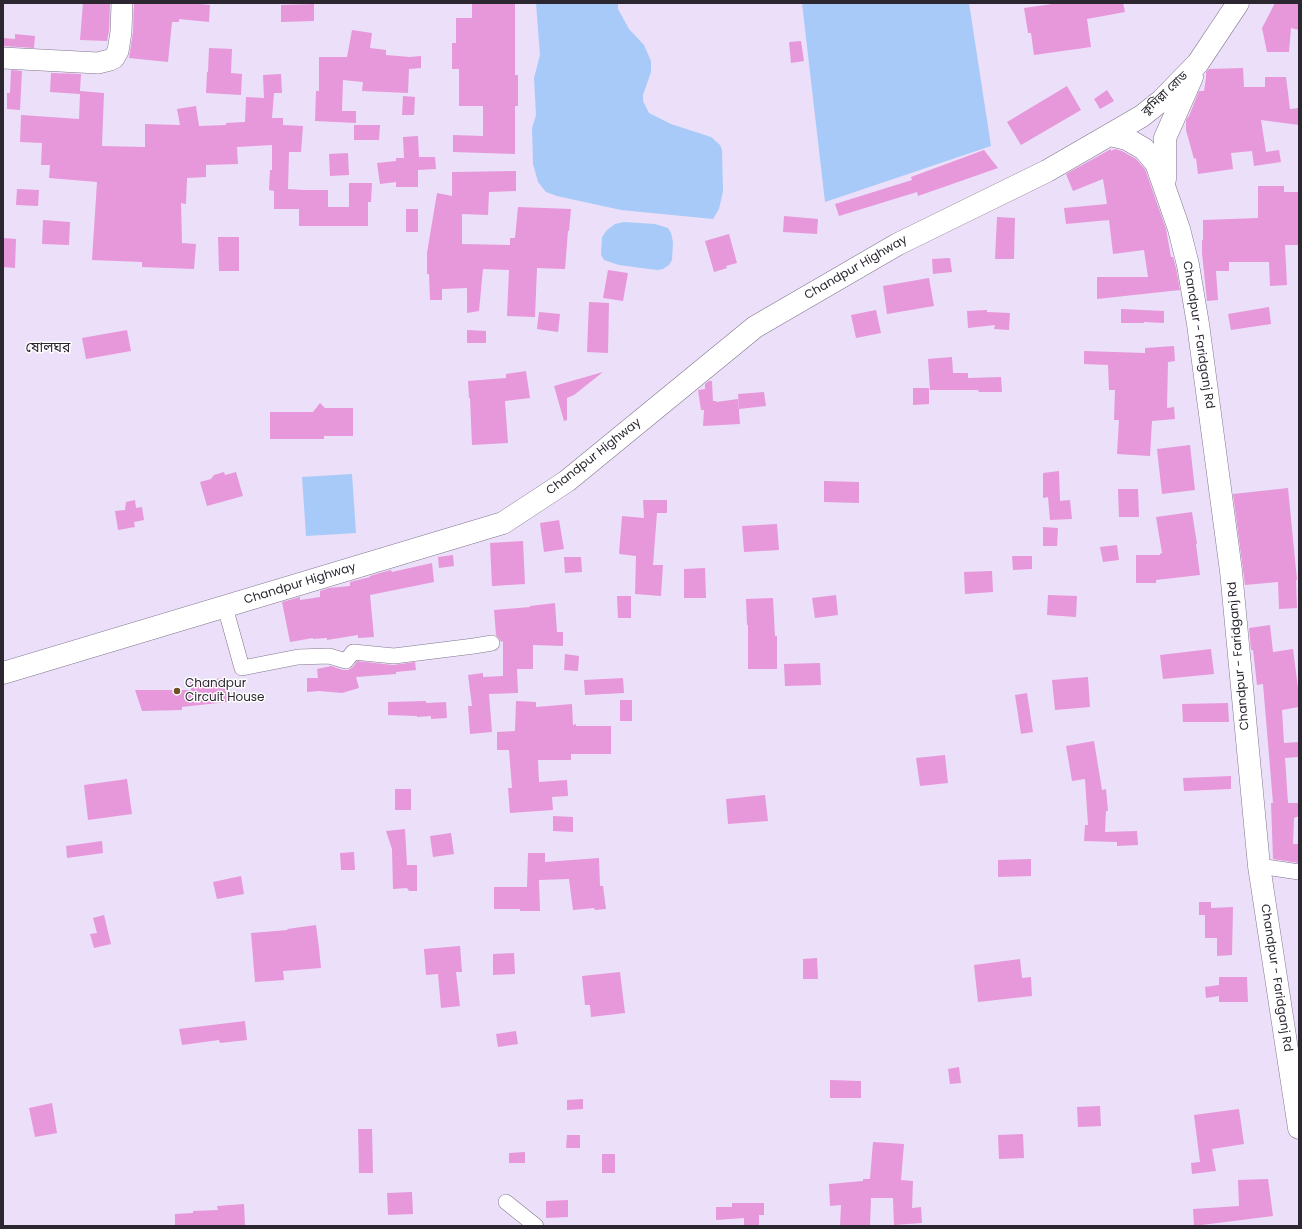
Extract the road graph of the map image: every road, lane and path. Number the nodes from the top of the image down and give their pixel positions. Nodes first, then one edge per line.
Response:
1 (122, 3) edge
2 (1238, 3) edge
3 (3, 58) edge
4 (1198, 63) junction
5 (1110, 135) junction
6 (1165, 187) junction
7 (225, 606) junction
8 (492, 643) dead end
9 (3, 672) edge
10 (1259, 866) junction
11 (1299, 872) edge
12 (1299, 1128) edge
13 (506, 1202) dead end
14 (536, 1226) edge

1 - 3 street
2 - 4 main road
4 - 5 main road, কুমিল্লা রোড
4 - 6 main road
5 - 6 main road, Chandpur - Faridganj Rd
5 - 7 main road, Chandpur Highway
6 - 10 main road, Chandpur - Faridganj Rd
7 - 8 street
7 - 9 main road, Chandpur Highway
10 - 11 street
10 - 12 main road, Chandpur - Faridganj Rd
13 - 14 street

